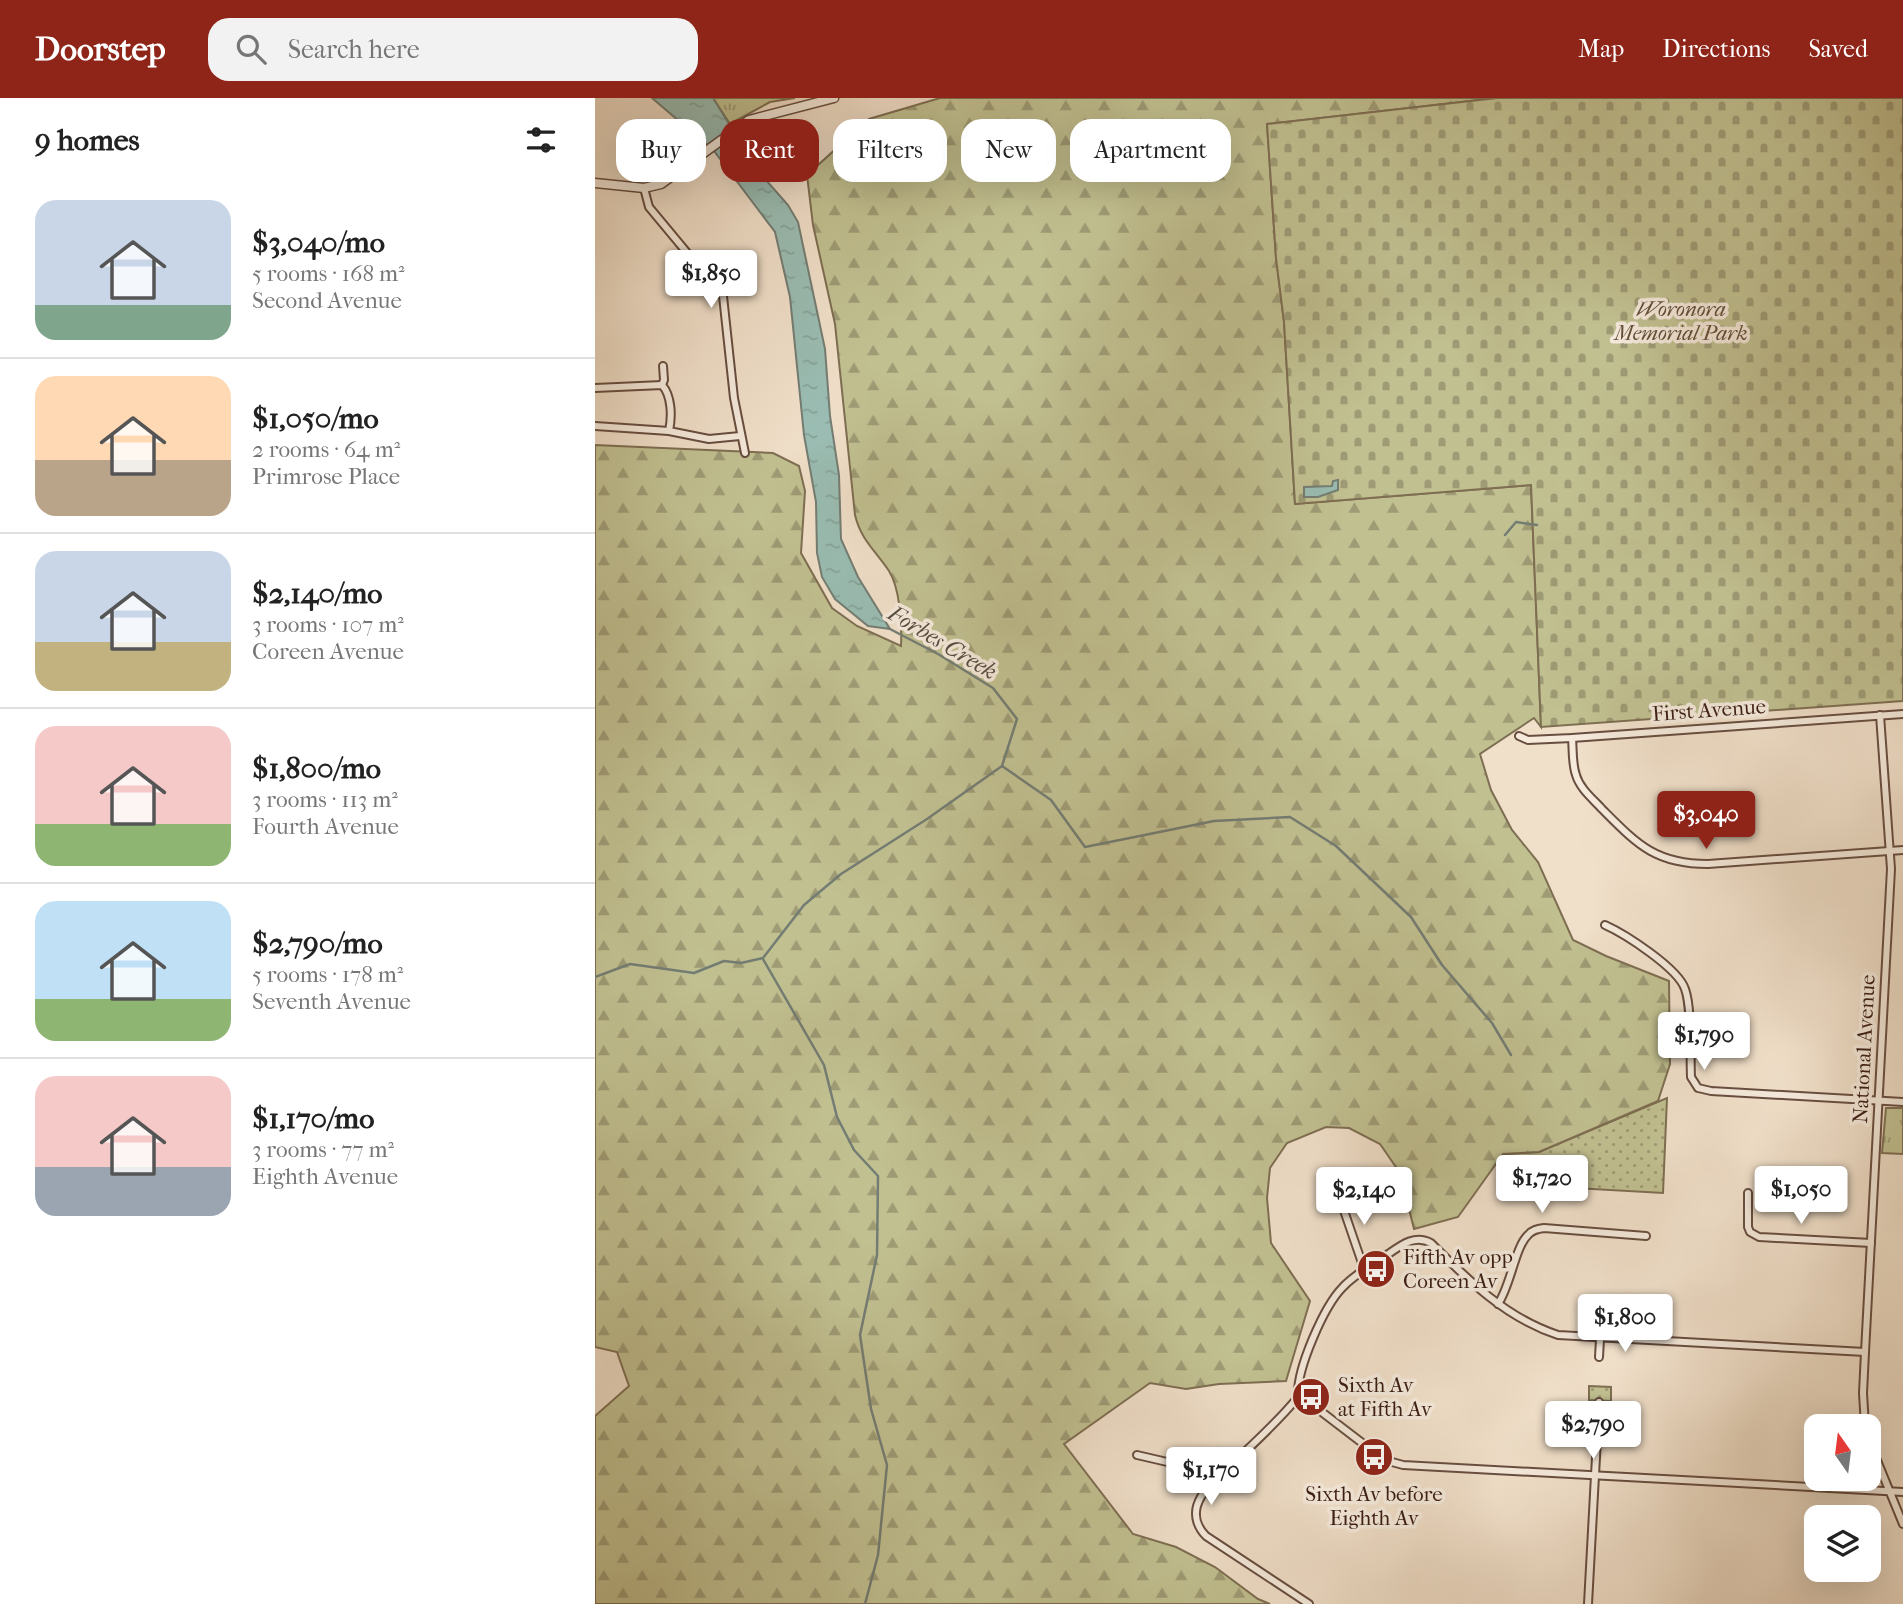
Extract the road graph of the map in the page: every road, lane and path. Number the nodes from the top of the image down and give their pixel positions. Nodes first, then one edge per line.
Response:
1 (835, 98) edge
2 (595, 183) edge
3 (645, 188) junction
4 (663, 366) dead end
5 (662, 385) junction
6 (595, 388) edge
7 (595, 426) edge
8 (669, 431) junction
9 (740, 436) junction
10 (745, 453) dead end
11 (1903, 714) edge
12 (1881, 715) junction
13 (1519, 736) dead end
14 (1572, 738) junction
15 (1903, 850) edge
16 (1891, 851) junction
17 (1605, 925) dead end
18 (1879, 1101) junction
19 (1903, 1102) edge
20 (1748, 1193) dead end
21 (1339, 1196) dead end
22 (1646, 1236) dead end
23 (1871, 1243) junction
24 (1366, 1269) junction
25 (1499, 1304) junction
26 (1600, 1339) junction
27 (1865, 1352) junction
28 (1599, 1357) dead end
29 (1298, 1397) junction
30 (1599, 1402) dead end
31 (1864, 1414) edge
32 (1137, 1455) dead end
33 (1881, 1471) edge
34 (1595, 1475) junction
35 (1216, 1478) junction
36 (1889, 1491) junction
37 (1903, 1492) edge
38 (1903, 1524) edge
39 (1309, 1604) edge
40 (1588, 1604) edge

1 - 3 street
2 - 3 street
3 - 9 street
4 - 5 street
5 - 6 street
5 - 8 street
7 - 8 street
8 - 9 street
9 - 10 street
11 - 12 street, First Avenue
12 - 14 street, First Avenue
12 - 16 street, National Avenue
13 - 14 street, First Avenue
14 - 16 street
15 - 16 street
16 - 18 street, National Avenue
17 - 18 street
18 - 19 street
18 - 23 street, National Avenue
20 - 23 street
21 - 24 street
22 - 25 street
23 - 27 street, National Avenue
24 - 25 street
24 - 29 street
25 - 26 street
26 - 27 street
26 - 28 street
27 - 31 street, National Avenue
29 - 34 street
29 - 35 street
30 - 34 street
32 - 35 street
33 - 36 street
34 - 36 street
34 - 40 street
35 - 39 street
36 - 37 street
36 - 38 street

